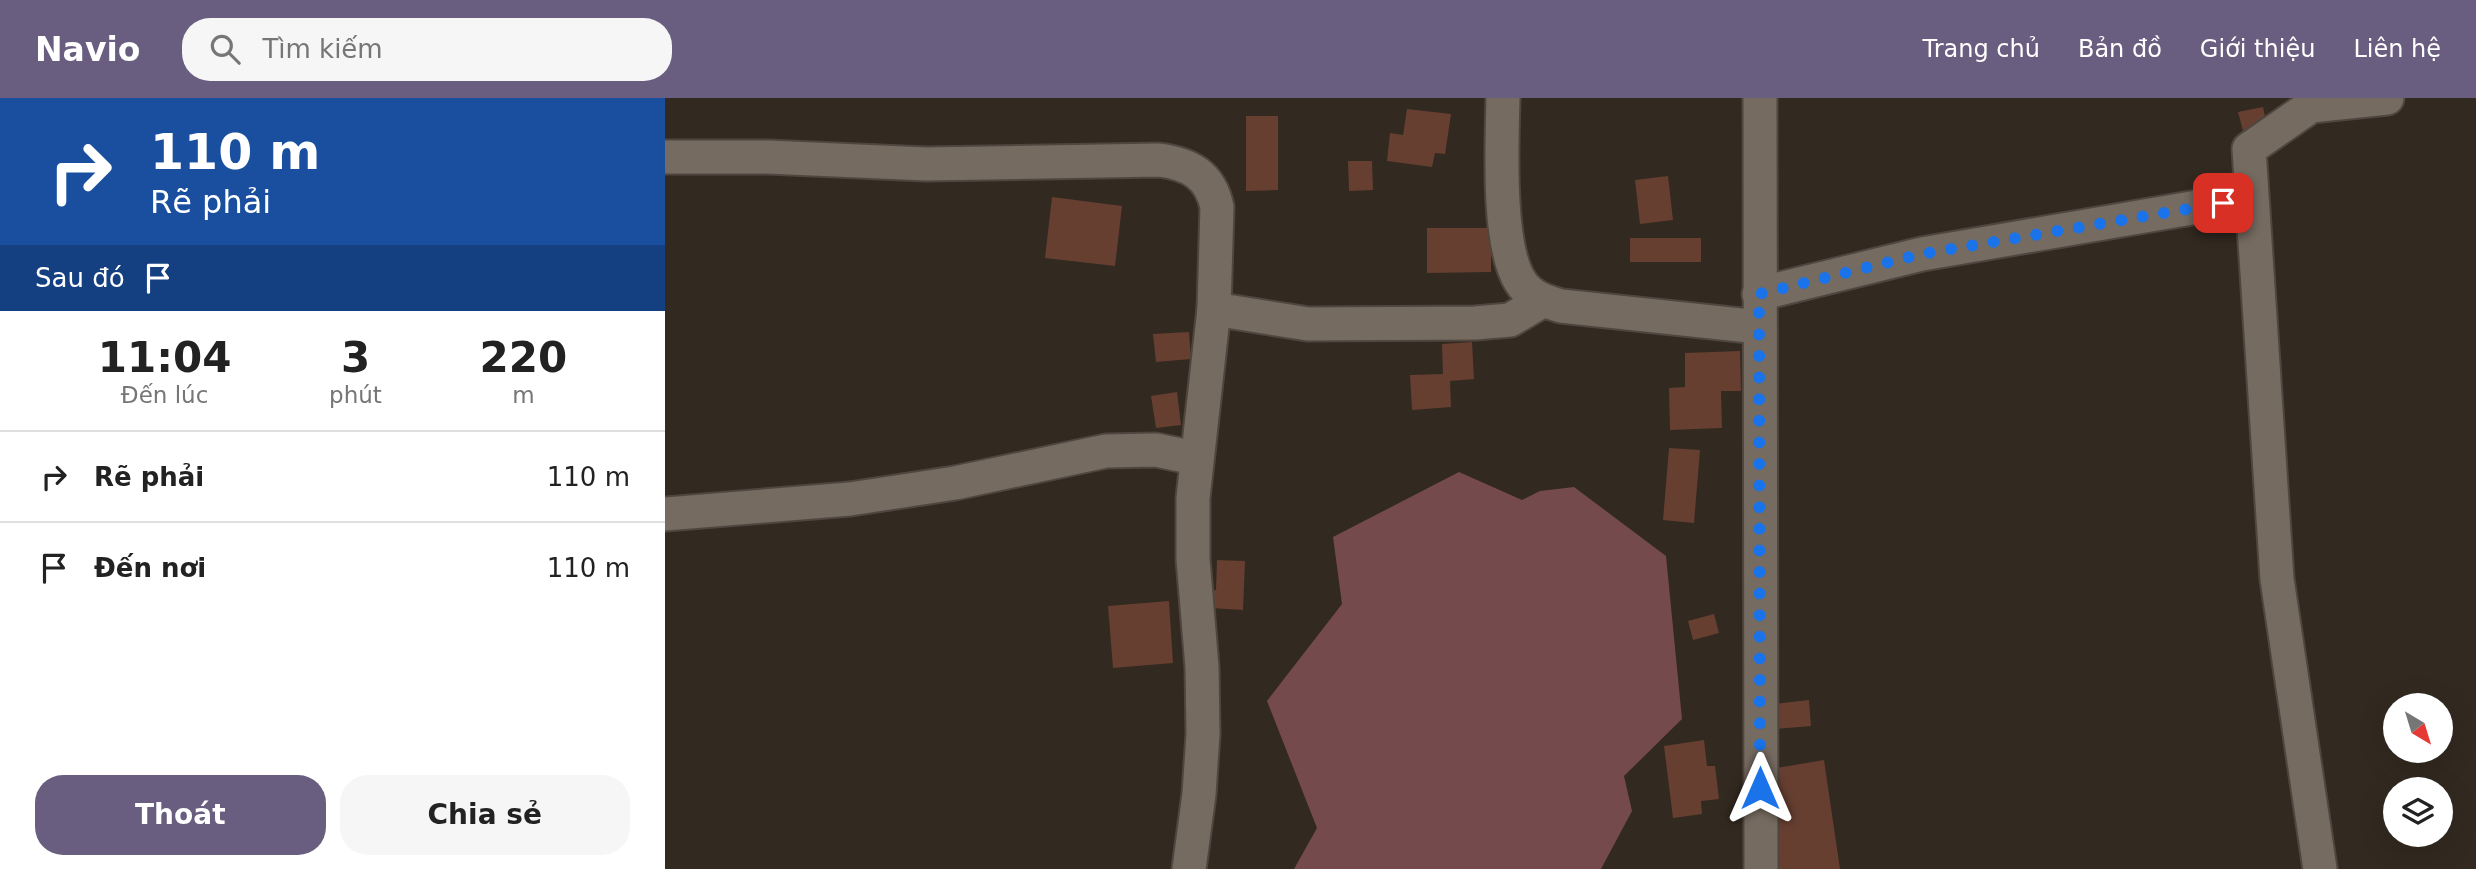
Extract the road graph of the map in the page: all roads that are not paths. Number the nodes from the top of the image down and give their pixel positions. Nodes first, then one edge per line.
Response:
1 (1503, 98) edge
2 (1760, 98) edge
3 (2388, 98) edge
4 (665, 157) edge
5 (2250, 198) junction
6 (1759, 294) junction
7 (1542, 301) junction
8 (1215, 309) junction
9 (1759, 327) junction
10 (1195, 458) junction
11 (665, 514) edge
12 (1189, 869) edge
13 (1761, 869) edge
14 (2320, 869) edge

1 - 7 street
2 - 6 street
3 - 5 street
4 - 8 street
5 - 6 street
5 - 14 street
6 - 9 street
7 - 8 street
7 - 9 street
8 - 10 street
9 - 13 street
10 - 11 street
10 - 12 street

